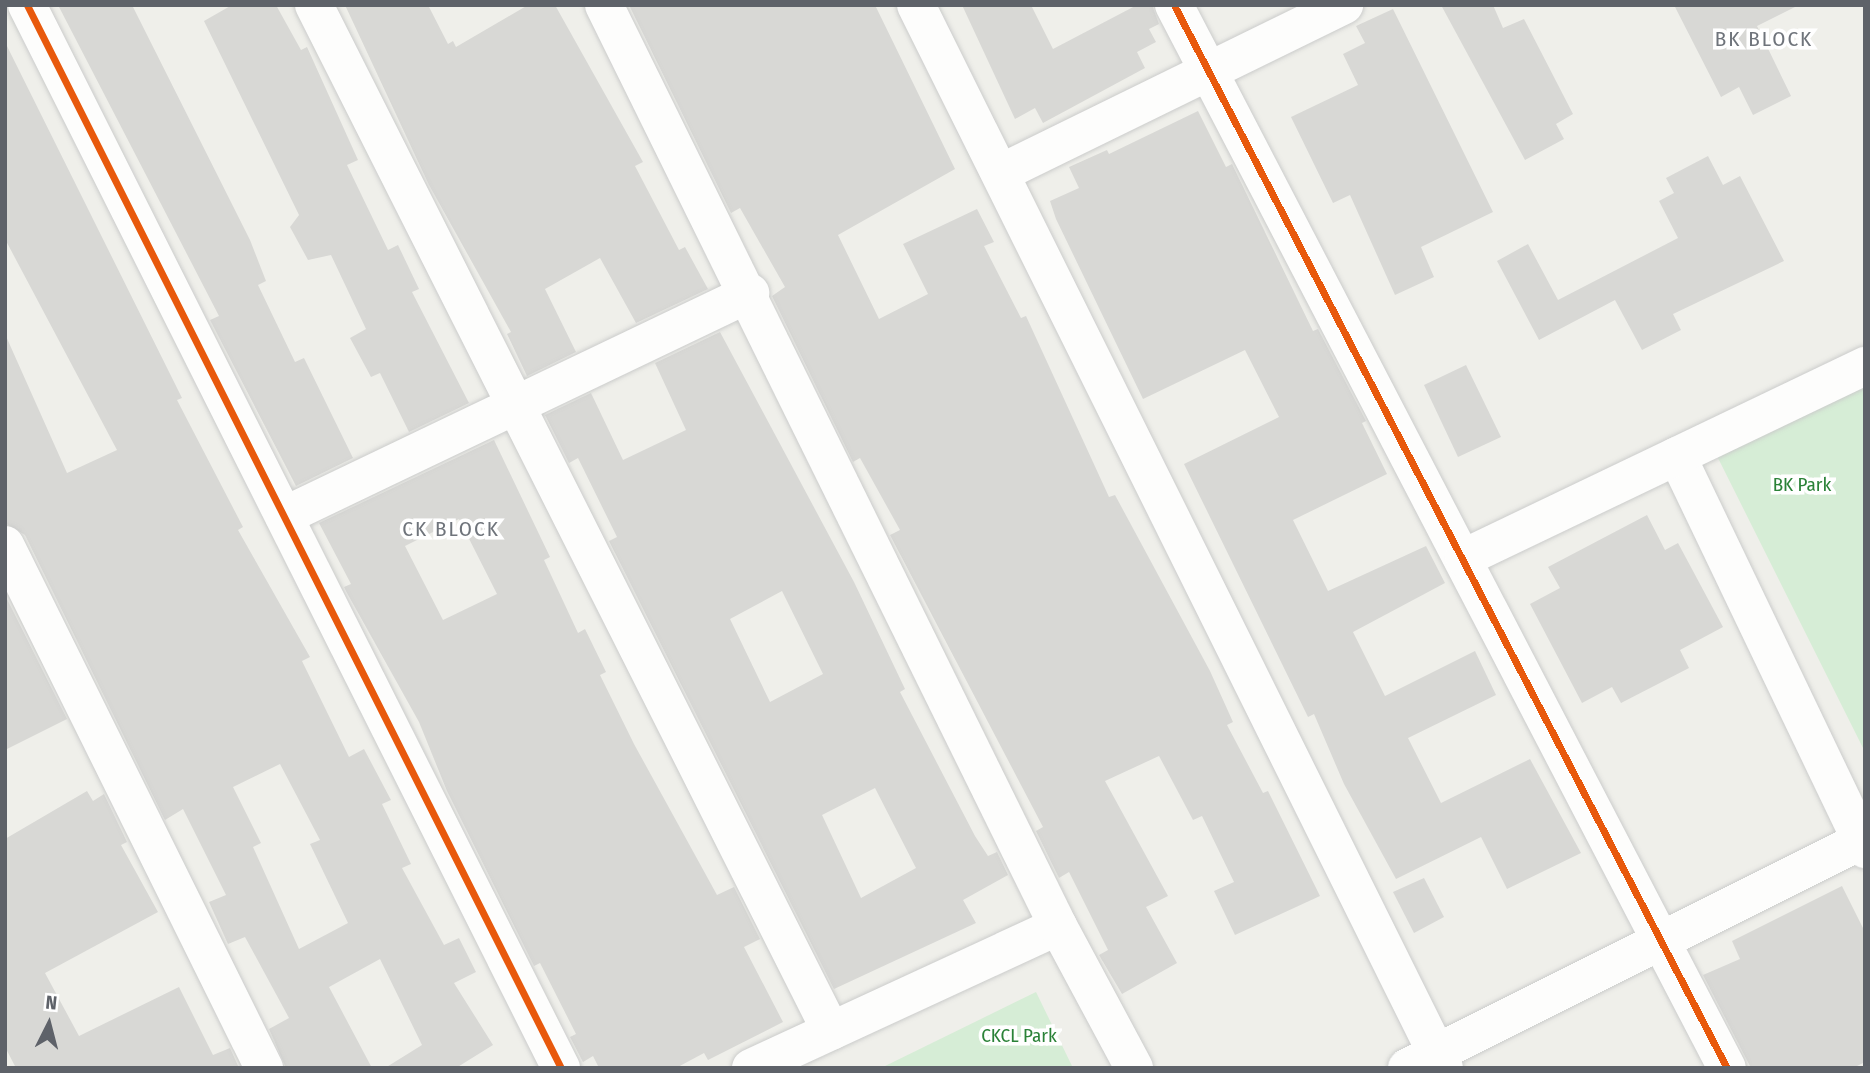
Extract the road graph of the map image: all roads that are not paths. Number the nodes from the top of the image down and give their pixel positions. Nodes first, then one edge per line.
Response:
1 (27, 5) edge
2 (314, 5) edge
3 (604, 5) edge
4 (916, 5) edge
5 (1174, 5) edge
6 (1344, 5) edge
7 (1207, 71) junction
8 (1003, 172) junction
9 (750, 293) junction
10 (1865, 366) edge
11 (516, 409) junction
12 (1677, 456) junction
13 (284, 516) junction
14 (5, 545) edge
15 (1464, 558) junction
16 (1863, 843) edge
17 (1058, 926) junction
18 (1666, 941) junction
19 (831, 1031) junction
20 (1430, 1063) edge
21 (264, 1068) edge
22 (561, 1068) edge
23 (751, 1068) edge
24 (1134, 1068) edge
25 (1727, 1068) edge

1 - 13 street
2 - 11 street
3 - 9 street
4 - 8 street
5 - 7 street
6 - 7 street
7 - 8 street
7 - 15 street
8 - 20 street
9 - 11 street
9 - 17 street
10 - 12 street
11 - 13 street
11 - 19 street
12 - 15 street
12 - 16 street
13 - 22 street
14 - 21 street
15 - 18 street
16 - 18 street
17 - 19 street
17 - 24 street
18 - 20 street
18 - 25 street
19 - 23 street

